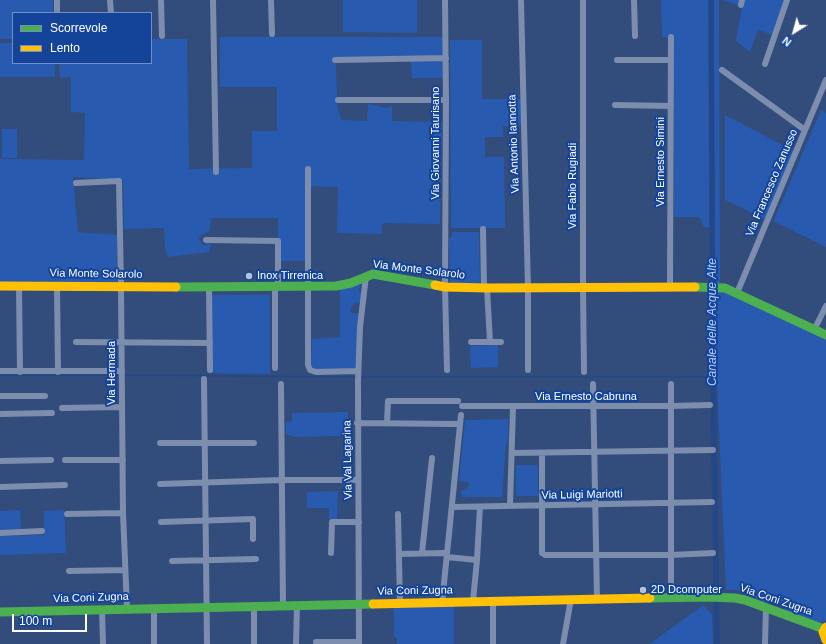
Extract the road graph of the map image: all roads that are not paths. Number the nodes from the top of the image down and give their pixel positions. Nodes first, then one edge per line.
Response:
1 (58, 0) edge
2 (110, 0) edge
3 (162, 0) edge
4 (213, 0) edge
5 (271, 0) edge
6 (445, 0) edge
7 (521, 0) edge
8 (583, 0) edge
9 (634, 0) edge
10 (787, 0) edge
11 (57, 12) edge
12 (110, 12) edge
13 (272, 34) dead end
14 (162, 36) dead end
15 (635, 36) dead end
16 (671, 37) dead end
17 (446, 58) junction
18 (336, 60) dead end
19 (617, 60) dead end
20 (671, 60) junction
21 (764, 64) dead end
22 (722, 70) dead end
23 (825, 83) edge
24 (338, 100) dead end
25 (446, 100) junction
26 (615, 105) dead end
27 (671, 106) junction
28 (805, 130) junction
29 (308, 169) dead end
30 (216, 172) dead end
31 (76, 183) dead end
32 (483, 229) dead end
33 (206, 240) dead end
34 (366, 276) junction
35 (57, 285) junction
36 (0, 286) edge
37 (19, 286) junction
38 (209, 286) junction
39 (277, 286) junction
40 (309, 286) junction
41 (121, 287) junction
42 (444, 287) junction
43 (670, 287) junction
44 (486, 288) junction
45 (528, 288) junction
46 (583, 288) junction
47 (737, 293) junction
48 (826, 306) edge
49 (814, 330) junction
50 (826, 336) edge
51 (76, 342) dead end
52 (121, 342) junction
53 (471, 342) dead end
54 (490, 342) junction
55 (501, 342) dead end
56 (210, 343) junction
57 (275, 368) dead end
58 (210, 370) dead end
59 (447, 370) dead end
60 (528, 370) dead end
61 (0, 371) edge
62 (358, 371) junction
63 (20, 372) junction
64 (58, 372) junction
65 (122, 372) junction
66 (584, 372) dead end
67 (204, 379) dead end
68 (282, 384) dead end
69 (593, 384) dead end
70 (671, 384) dead end
71 (0, 396) edge
72 (45, 396) dead end
73 (710, 405) dead end
74 (122, 406) junction
75 (593, 406) junction
76 (671, 406) junction
77 (513, 407) junction
78 (62, 408) dead end
79 (52, 413) dead end
80 (0, 414) edge
81 (462, 415) dead end
82 (358, 423) junction
83 (387, 423) junction
84 (456, 424) dead end
85 (160, 443) dead end
86 (204, 443) junction
87 (254, 443) dead end
88 (713, 450) dead end
89 (671, 451) junction
90 (594, 452) junction
91 (512, 453) junction
92 (542, 453) junction
93 (432, 458) dead end
94 (51, 460) dead end
95 (65, 460) dead end
96 (123, 460) junction
97 (0, 461) edge
98 (282, 480) junction
99 (358, 480) junction
100 (205, 483) junction
101 (160, 484) dead end
102 (65, 485) dead end
103 (0, 487) edge
104 (712, 502) dead end
105 (672, 503) junction
106 (595, 504) junction
107 (510, 505) junction
108 (542, 506) junction
109 (452, 507) junction
110 (480, 507) junction
111 (123, 513) junction
112 (67, 514) dead end
113 (398, 514) dead end
114 (205, 521) junction
115 (161, 522) dead end
116 (358, 522) junction
117 (42, 531) dead end
118 (0, 533) edge
119 (253, 539) dead end
120 (331, 553) dead end
121 (422, 553) junction
122 (713, 553) dead end
123 (399, 554) junction
124 (596, 554) junction
125 (445, 555) junction
126 (671, 555) junction
127 (256, 559) dead end
128 (205, 560) junction
129 (477, 560) junction
130 (172, 561) dead end
131 (125, 570) junction
132 (69, 571) dead end
133 (671, 597) junction
134 (571, 599) junction
135 (597, 599) junction
136 (473, 601) junction
137 (493, 601) junction
138 (400, 603) junction
139 (442, 603) junction
140 (359, 604) junction
141 (283, 605) junction
142 (297, 605) junction
143 (254, 606) junction
144 (205, 607) junction
145 (766, 607) junction
146 (127, 608) junction
147 (154, 608) junction
148 (102, 609) junction
149 (0, 612) edge
150 (825, 628) edge
151 (826, 640) edge
152 (316, 642) dead end
153 (359, 643) edge
154 (103, 644) edge
155 (154, 644) edge
156 (207, 644) edge
157 (254, 644) edge
158 (296, 644) edge
159 (493, 644) edge
160 (563, 644) edge
161 (765, 644) edge

1 - 11 street
2 - 12 street
3 - 14 street
4 - 30 street
5 - 13 street
6 - 17 street, Via Giovanni Taurisano
7 - 45 street, Via Antonio Iannotta
8 - 46 street, Via Fabio Rugiadi
9 - 15 street
10 - 21 street
16 - 20 street, Via Ernesto Simini
17 - 18 street
17 - 25 street, Via Giovanni Taurisano
19 - 20 street
20 - 27 street, Via Ernesto Simini
22 - 28 street
23 - 28 street, Via Francesco Zanusso
24 - 25 street
25 - 42 street, Via Giovanni Taurisano
26 - 27 street
27 - 43 street, Via Ernesto Simini
28 - 47 street, Via Francesco Zanusso
29 - 40 street
31 - 41 street, Via Hermada
32 - 44 street
33 - 39 street
34 - 40 street, Via Monte Solarolo
34 - 42 street, Via Monte Solarolo
34 - 62 street, Via Val Lagarina
35 - 37 street, Via Monte Solarolo
35 - 41 street, Via Monte Solarolo
35 - 64 street
36 - 37 street, Via Monte Solarolo
37 - 63 street
38 - 39 street, Via Monte Solarolo
38 - 41 street, Via Monte Solarolo
38 - 56 street
39 - 40 street, Via Monte Solarolo
39 - 57 street
40 - 62 street
41 - 52 street, Via Hermada
42 - 44 street, Via Monte Solarolo
42 - 59 street, Via Giovanni Taurisano
43 - 46 street, Via Monte Solarolo
43 - 47 street, Via Monte Solarolo
44 - 45 street, Via Monte Solarolo
44 - 54 street
45 - 46 street, Via Monte Solarolo
45 - 60 street, Via Antonio Iannotta
46 - 66 street, Via Fabio Rugiadi
47 - 49 street, Via Monte Solarolo
48 - 49 street
49 - 50 street, Via Monte Solarolo
51 - 52 street
52 - 56 street
52 - 65 street, Via Hermada
53 - 54 street
54 - 55 street
56 - 58 street
61 - 63 street
62 - 82 street, Via Val Lagarina
63 - 64 street
64 - 65 street
65 - 74 street, Via Hermada
67 - 86 street
68 - 98 street
69 - 75 street
70 - 76 street
71 - 72 street
73 - 76 street, Via Ernesto Cabruna
74 - 78 street
74 - 96 street, Via Hermada
75 - 76 street, Via Ernesto Cabruna
75 - 77 street, Via Ernesto Cabruna
75 - 90 street
76 - 89 street
77 - 83 street, Via Ernesto Cabruna
77 - 91 street
79 - 80 street
81 - 109 street
82 - 83 street
82 - 99 street, Via Val Lagarina
83 - 84 street
85 - 86 street
86 - 87 street
86 - 100 street
88 - 89 street
89 - 90 street
89 - 105 street
90 - 92 street
90 - 106 street
91 - 92 street
91 - 107 street
92 - 108 street
93 - 121 street
94 - 97 street
95 - 96 street
96 - 111 street, Via Hermada
98 - 99 street
98 - 100 street
98 - 141 street
99 - 116 street, Via Val Lagarina
100 - 101 street
100 - 114 street
102 - 103 street
104 - 105 street, Via Luigi Mariotti
105 - 106 street, Via Luigi Mariotti
105 - 126 street
106 - 108 street, Via Luigi Mariotti
106 - 124 street
107 - 108 street, Via Luigi Mariotti
107 - 110 street, Via Luigi Mariotti
108 - 124 street
109 - 110 street, Via Luigi Mariotti
109 - 125 street
110 - 129 street
111 - 112 street
111 - 131 street, Via Hermada
113 - 123 street
114 - 115 street
114 - 119 street
114 - 128 street
116 - 120 street
116 - 140 street, Via Val Lagarina
117 - 118 street
121 - 123 street
121 - 125 street
122 - 126 street
123 - 138 street
124 - 126 street
124 - 135 street
125 - 129 street
125 - 139 street
126 - 133 street
127 - 128 street
128 - 130 street
128 - 144 street
129 - 136 street
131 - 132 street
131 - 146 street, Via Hermada
133 - 135 street, Via Coni Zugna
133 - 145 street, Via Coni Zugna
134 - 135 street, Via Coni Zugna
134 - 137 street, Via Coni Zugna
134 - 160 street
136 - 137 street, Via Coni Zugna
136 - 139 street, Via Coni Zugna
137 - 159 street
138 - 139 street, Via Coni Zugna
138 - 140 street, Via Coni Zugna
140 - 142 street, Via Coni Zugna
140 - 153 street, Via Val Lagarina
141 - 142 street, Via Coni Zugna
141 - 143 street, Via Coni Zugna
142 - 158 street
143 - 144 street, Via Coni Zugna
143 - 157 street
144 - 147 street, Via Coni Zugna
144 - 156 street
145 - 150 street, Via Coni Zugna
145 - 161 street
146 - 147 street, Via Coni Zugna
146 - 148 street, Via Coni Zugna
147 - 155 street
148 - 149 street, Via Coni Zugna
148 - 154 street
150 - 151 street
152 - 153 street

